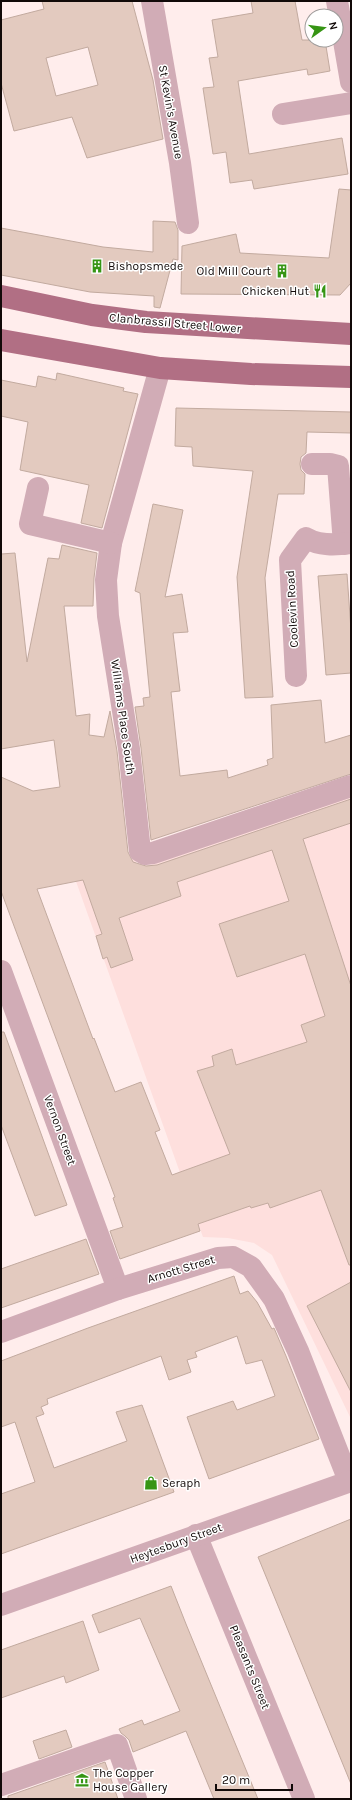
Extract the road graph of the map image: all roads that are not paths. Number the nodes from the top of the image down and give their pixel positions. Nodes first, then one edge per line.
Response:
1 (152, 1) edge
2 (337, 1) edge
3 (351, 82) edge
4 (351, 103) edge
5 (282, 114) dead end
6 (188, 223) dead end
7 (1, 296) edge
8 (351, 334) edge
9 (1, 340) edge
10 (160, 368) junction
11 (351, 377) edge
12 (312, 464) dead end
13 (38, 488) dead end
14 (111, 543) junction
15 (347, 543) edge
16 (296, 676) dead end
17 (351, 786) edge
18 (1, 971) edge
19 (118, 1289) junction
20 (1, 1332) edge
21 (350, 1481) edge
22 (196, 1535) junction
23 (1, 1606) edge
24 (1, 1785) edge
25 (136, 1799) edge
26 (304, 1799) edge

1 - 6 street, St Kevin's Avenue
2 - 3 street
4 - 5 street
7 - 8 main road, Clanbrassil Street Lower
9 - 10 main road
10 - 11 main road
10 - 14 street, Williams Place South
12 - 15 street, Coolevin Road
13 - 14 street
14 - 17 street, Williams Place South
15 - 16 street, Coolevin Road
18 - 19 street, Vernon Street
19 - 20 street, Arnott Street
19 - 21 street, Arnott Street
21 - 22 street, Heytesbury Street
22 - 23 street, Heytesbury Street
22 - 26 street, Pleasants Street
24 - 25 street

